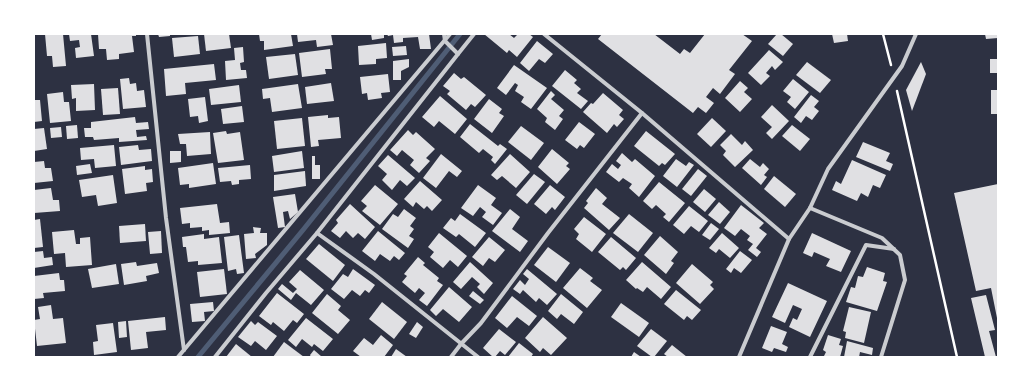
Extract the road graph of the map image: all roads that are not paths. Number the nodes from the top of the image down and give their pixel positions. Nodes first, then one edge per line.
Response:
1 (147, 34) edge
2 (444, 34) edge
3 (450, 34) edge
4 (474, 34) edge
5 (544, 34) edge
6 (916, 34) edge
7 (445, 41) junction
8 (458, 54) junction
9 (642, 113) junction
10 (810, 208) junction
11 (317, 233) junction
12 (789, 239) junction
13 (894, 249) junction
14 (461, 344) junction
15 (184, 350) junction
16 (178, 357) edge
17 (215, 357) edge
18 (451, 357) edge
19 (478, 357) edge
20 (739, 357) edge
21 (810, 357) edge
22 (882, 357) edge

1 - 15 street
2 - 7 street
3 - 7 street
4 - 8 street
5 - 9 street
6 - 10 street
7 - 8 street
7 - 15 street
8 - 11 street
9 - 12 street
9 - 14 street
10 - 12 street
10 - 13 street
11 - 14 street
11 - 17 street
12 - 20 street
13 - 21 street
13 - 22 street
14 - 18 street
14 - 19 street
15 - 16 street

